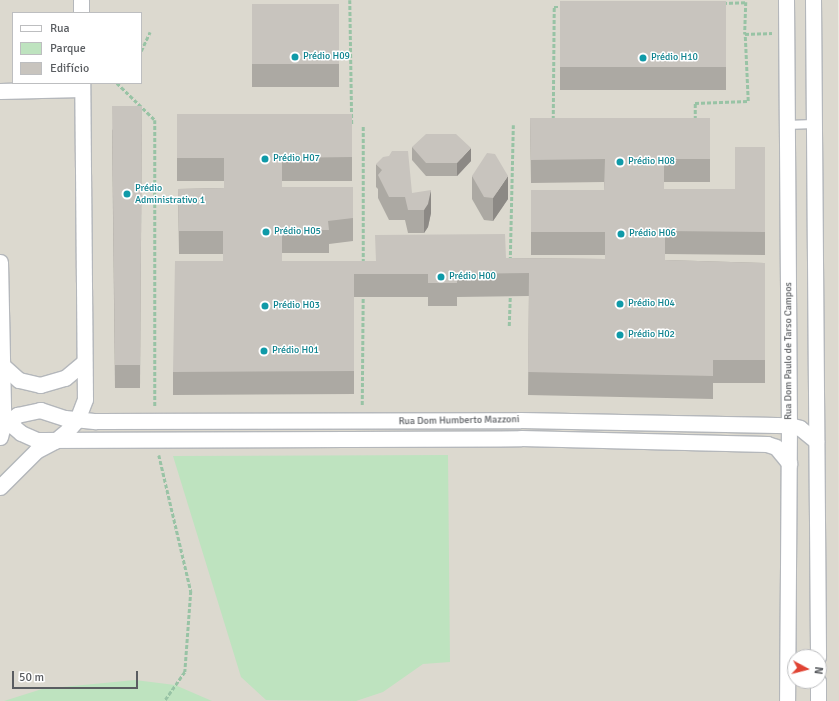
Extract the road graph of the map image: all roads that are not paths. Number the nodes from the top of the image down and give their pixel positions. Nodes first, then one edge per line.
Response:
1 (81, 0) edge
2 (786, 0) edge
3 (813, 0) edge
4 (81, 12) edge
5 (82, 86) edge
6 (0, 91) edge
7 (814, 124) junction
8 (787, 125) junction
9 (0, 262) edge
10 (83, 363) junction
11 (1, 364) junction
12 (77, 420) junction
13 (8, 422) junction
14 (789, 425) junction
15 (0, 437) edge
16 (55, 441) junction
17 (816, 441) junction
18 (789, 463) junction
19 (0, 487) edge
20 (818, 649) edge
21 (818, 689) edge
22 (787, 701) edge
23 (818, 701) edge

1 - 4 street
2 - 8 street, Rua Dom Paulo de Tarso Campos
3 - 7 street
5 - 6 street
5 - 10 street
7 - 8 lane
7 - 17 street
8 - 14 street, Rua Dom Paulo de Tarso Campos
9 - 11 street
10 - 11 street
10 - 12 street
11 - 13 street
12 - 13 street, Rua Dom Humberto Mazzoni
12 - 14 street, Rua Dom Humberto Mazzoni
12 - 16 street
13 - 15 street
13 - 16 street, Rua Dom Humberto Mazzoni
14 - 17 street, Rua Dom Humberto Mazzoni
14 - 18 street, Rua Dom Paulo de Tarso Campos
16 - 18 street, Rua Dom Humberto Mazzoni
16 - 19 street
17 - 20 street
18 - 22 street, Rua Dom Paulo de Tarso Campos
21 - 23 street

